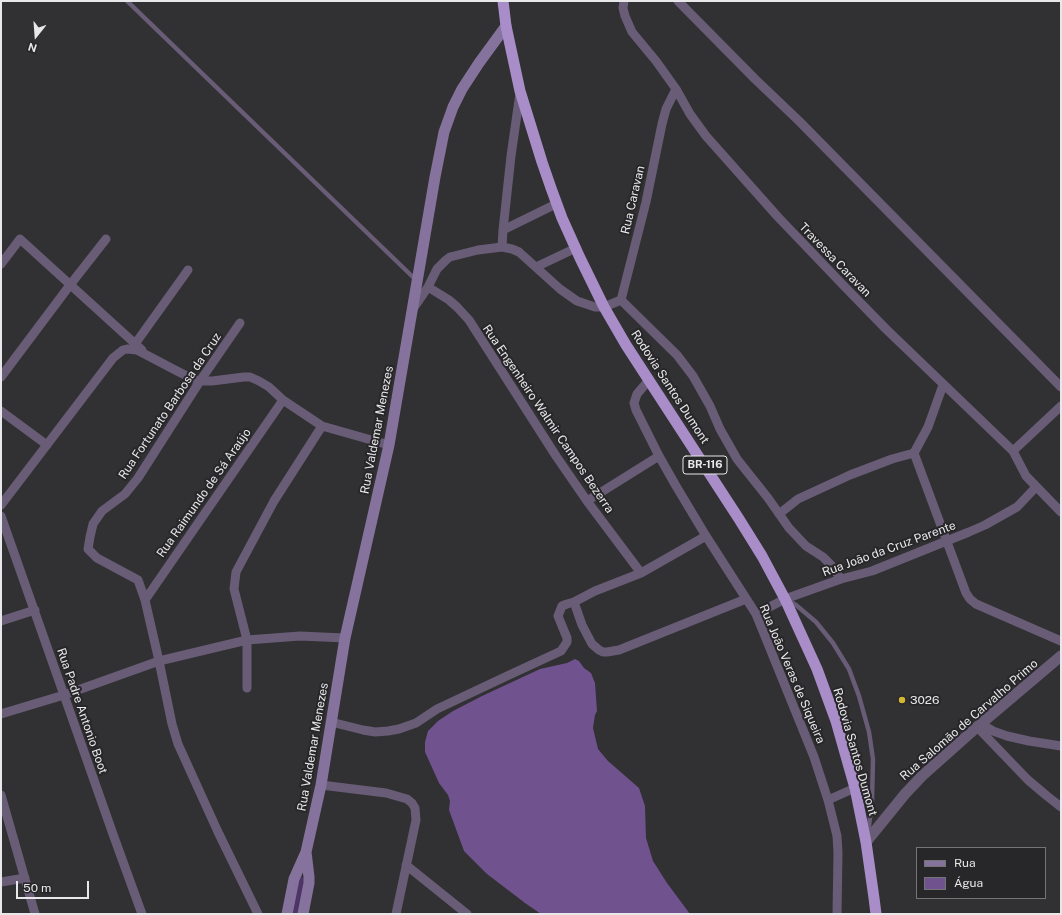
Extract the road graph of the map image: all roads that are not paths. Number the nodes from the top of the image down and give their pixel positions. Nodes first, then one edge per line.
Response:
1 (127, 1) edge
2 (504, 1) edge
3 (624, 1) edge
4 (678, 1) edge
5 (506, 26) junction
6 (676, 89) junction
7 (520, 91) junction
8 (556, 204) junction
9 (503, 230) junction
10 (106, 239) dead end
11 (502, 247) junction
12 (576, 248) junction
13 (1, 264) edge
14 (536, 267) junction
15 (188, 270) dead end
16 (417, 281) junction
17 (70, 285) junction
18 (428, 287) junction
19 (621, 300) junction
20 (604, 307) junction
21 (412, 310) junction
22 (240, 323) dead end
23 (135, 344) junction
24 (149, 356) junction
25 (1, 377) edge
26 (649, 380) junction
27 (200, 381) junction
28 (943, 384) junction
29 (1061, 387) edge
30 (283, 400) junction
31 (1061, 406) edge
32 (1, 411) edge
33 (322, 426) junction
34 (47, 445) junction
35 (389, 445) junction
36 (1013, 451) junction
37 (914, 453) junction
38 (659, 456) junction
39 (1036, 487) junction
40 (1049, 500) junction
41 (1061, 500) edge
42 (587, 501) junction
43 (1, 504) edge
44 (1061, 512) edge
45 (779, 514) junction
46 (1, 516) edge
47 (706, 536) junction
48 (947, 541) junction
49 (641, 573) junction
50 (841, 579) junction
51 (746, 599) junction
52 (785, 599) junction
53 (145, 600) junction
54 (574, 602) junction
55 (35, 610) junction
56 (756, 614) junction
57 (1, 621) edge
58 (344, 638) junction
59 (247, 640) junction
60 (1061, 641) edge
61 (1060, 659) edge
62 (159, 661) junction
63 (247, 688) dead end
64 (64, 695) junction
65 (1, 714) edge
66 (330, 722) junction
67 (979, 726) junction
68 (1061, 746) edge
69 (321, 785) junction
70 (854, 788) junction
71 (1, 795) edge
72 (828, 800) junction
73 (1061, 807) edge
74 (866, 842) junction
75 (306, 852) junction
76 (406, 865) junction
77 (25, 878) junction
78 (1, 882) edge
79 (35, 914) edge
80 (142, 914) edge
81 (258, 914) edge
82 (287, 914) edge
83 (303, 914) edge
84 (396, 914) edge
85 (467, 914) edge
86 (837, 914) edge
87 (876, 914) edge

1 - 16 lane
2 - 5 highway, Rodovia Santos Dumont / BR-116
3 - 6 street, Travessa Caravan
4 - 29 street
5 - 7 highway, Rodovia Santos Dumont / BR-116
5 - 16 main road, Rua Valdemar Menezes
6 - 19 street, Rua Caravan
6 - 28 street, Travessa Caravan
7 - 8 highway, Rodovia Santos Dumont / BR-116
7 - 9 street
8 - 9 street
8 - 12 highway, Rodovia Santos Dumont / BR-116
9 - 11 street
10 - 17 street
11 - 14 street
11 - 18 street
12 - 14 street
12 - 20 highway, Rodovia Santos Dumont / BR-116
13 - 17 street
14 - 20 street
15 - 23 street
16 - 21 main road, Rua Valdemar Menezes
17 - 23 street
17 - 25 street
18 - 21 street
18 - 42 street, Rua Engenheiro Walmir Campos Bezerra
19 - 20 street
19 - 45 street
20 - 26 highway, Rodovia Santos Dumont / BR-116
21 - 35 main road, Rua Valdemar Menezes
22 - 27 street, Rua Fortunato Barbosa da Cruz
23 - 24 street
24 - 27 street
24 - 34 street
26 - 38 street, Rua João Veras de Siqueira
26 - 52 highway, Rodovia Santos Dumont / BR-116
27 - 30 street
27 - 53 street, Rua Fortunato Barbosa da Cruz
28 - 36 street, Travessa Caravan
28 - 37 street
30 - 33 street
30 - 53 street, Rua Raimundo de Sá Araújo
31 - 36 street
32 - 34 street
33 - 35 street
33 - 59 street
34 - 43 street
35 - 58 main road, Rua Valdemar Menezes
36 - 39 street, Travessa Caravan
37 - 45 street
37 - 48 street
38 - 42 street
38 - 47 street, Rua João Veras de Siqueira
39 - 40 street, Travessa Caravan
39 - 48 street, Rua João da Cruz Parente
40 - 41 street
40 - 44 street, Travessa Caravan
42 - 49 street, Rua Engenheiro Walmir Campos Bezerra
45 - 50 street
46 - 55 street, Rua Padre Antonio Boot
47 - 49 street
47 - 51 street, Rua João Veras de Siqueira
48 - 50 street, Rua João da Cruz Parente
48 - 60 street
49 - 54 street
50 - 52 street, Rua João da Cruz Parente
51 - 54 street
51 - 56 street, Rua João Veras de Siqueira
52 - 56 street, Rua João da Cruz Parente
52 - 70 highway, Rodovia Santos Dumont / BR-116
52 - 74 lane
53 - 62 street
54 - 66 street
55 - 57 street
55 - 64 street, Rua Padre Antonio Boot
56 - 72 street, Rua João Veras de Siqueira
58 - 59 street
58 - 66 main road, Rua Valdemar Menezes
59 - 62 street
59 - 63 street
61 - 67 street, Rua Salomão de Carvalho Primo
62 - 64 street
62 - 81 street
64 - 65 street
64 - 80 street, Rua Padre Antonio Boot
66 - 69 main road, Rua Valdemar Menezes
67 - 68 street
67 - 73 street
67 - 74 street, Rua Salomão de Carvalho Primo
69 - 75 main road, Rua Valdemar Menezes
69 - 76 street
70 - 72 street
70 - 74 highway, Rodovia Santos Dumont / BR-116
71 - 77 street
72 - 86 street, Rua João Veras de Siqueira
74 - 87 highway, Rodovia Santos Dumont / BR-116
75 - 82 main road
75 - 83 main road
76 - 84 street
76 - 85 street
77 - 78 street
77 - 79 street

